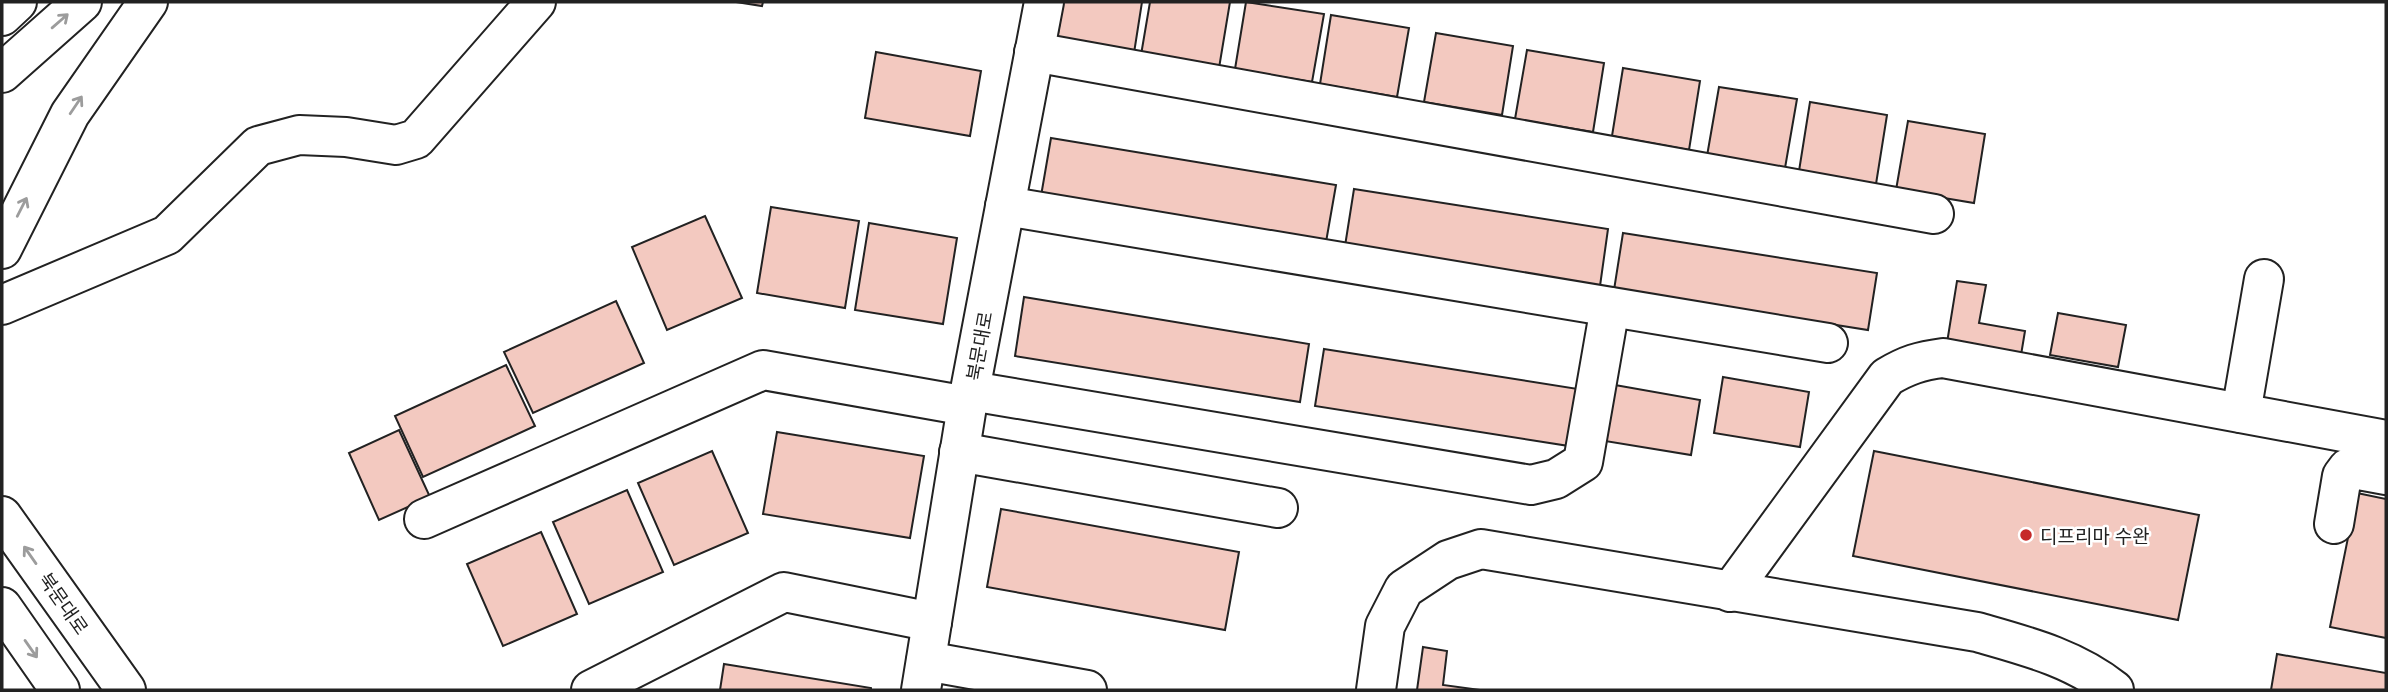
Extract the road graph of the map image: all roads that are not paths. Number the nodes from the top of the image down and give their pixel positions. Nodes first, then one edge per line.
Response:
1 (17, 2) edge
2 (82, 2) edge
3 (148, 2) edge
4 (536, 2) edge
5 (1044, 2) edge
6 (2, 16) edge
7 (1034, 52) junction
8 (2, 73) edge
9 (1004, 206) junction
10 (1934, 214) dead end
11 (2, 249) edge
12 (2264, 279) dead end
13 (2, 304) edge
14 (1610, 307) junction
15 (1828, 343) dead end
16 (969, 398) junction
17 (2241, 413) junction
18 (2386, 440) edge
19 (959, 452) junction
20 (2386, 475) edge
21 (1278, 508) dead end
22 (2, 516) edge
23 (424, 519) dead end
24 (2334, 524) dead end
25 (1730, 592) junction
26 (2, 607) edge
27 (932, 622) junction
28 (923, 676) edge
29 (60, 690) edge
30 (126, 690) edge
31 (591, 690) edge
32 (1087, 690) edge
33 (1376, 690) edge
34 (2114, 690) edge

1 - 6 main road
8 -> 2 main road
11 -> 3 main road
4 - 13 main road
5 - 7 main road, 북문대로
7 - 9 main road, 북문대로
7 - 10 main road
9 - 14 main road
9 - 16 main road, 북문대로
12 - 17 main road
14 - 15 main road
14 - 16 main road
16 - 19 main road, 북문대로
16 - 23 main road
17 - 18 main road
17 - 25 main road
19 - 21 main road
19 - 27 main road, 북문대로
20 - 24 main road
30 -> 22 main road, 북문대로
25 - 33 main road
25 - 34 main road
26 -> 29 main road
27 - 28 main road, 북문대로
27 - 31 main road
28 - 32 main road

